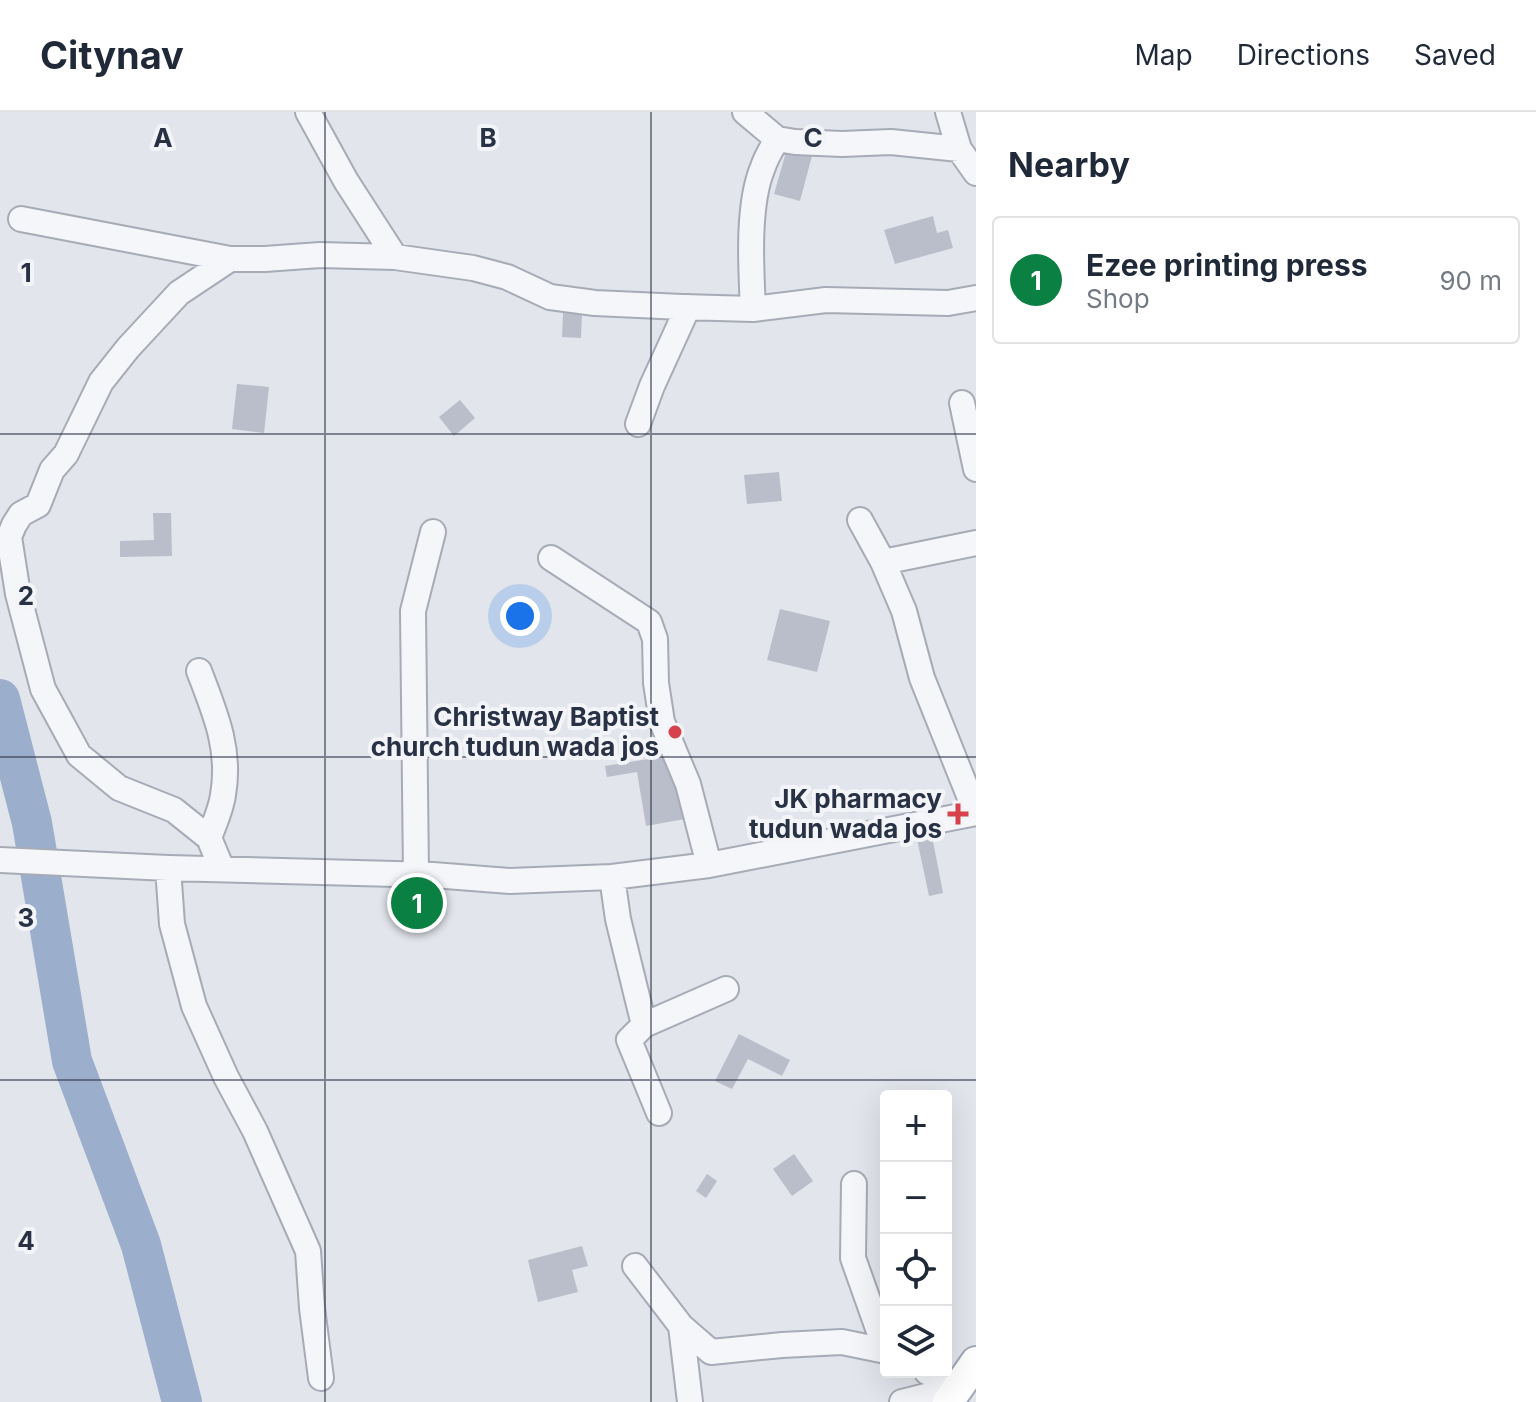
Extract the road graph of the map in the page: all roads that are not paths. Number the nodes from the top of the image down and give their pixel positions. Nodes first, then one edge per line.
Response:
1 (308, 112) edge
2 (745, 112) edge
3 (948, 112) edge
4 (777, 139) junction
5 (959, 149) junction
6 (976, 173) edge
7 (21, 219) dead end
8 (395, 257) junction
9 (230, 259) junction
10 (976, 298) edge
11 (688, 307) junction
12 (753, 309) junction
13 (962, 403) dead end
14 (638, 424) dead end
15 (976, 469) edge
16 (860, 520) dead end
17 (433, 532) dead end
18 (976, 543) edge
19 (551, 558) dead end
20 (883, 562) junction
21 (199, 671) dead end
22 (976, 813) edge
23 (209, 838) junction
24 (2, 860) edge
25 (709, 865) junction
26 (168, 868) junction
27 (222, 869) junction
28 (416, 875) junction
29 (612, 877) junction
30 (726, 989) dead end
31 (644, 1025) junction
32 (659, 1113) dead end
33 (854, 1184) dead end
34 (635, 1266) dead end
35 (681, 1326) junction
36 (880, 1334) edge
37 (880, 1350) edge
38 (976, 1362) edge
39 (321, 1378) dead end
40 (934, 1378) edge
41 (953, 1395) edge
42 (690, 1402) edge
43 (902, 1402) edge

1 - 8 street
2 - 4 street
3 - 5 street
4 - 5 street
4 - 12 street
5 - 6 street
7 - 9 street
8 - 9 street
8 - 11 street
9 - 23 street
10 - 12 street
11 - 12 street
11 - 14 street
13 - 15 street
16 - 20 street
17 - 28 street
18 - 20 street
19 - 25 street
20 - 22 street
21 - 23 street
22 - 25 street
23 - 27 street
24 - 26 street
25 - 29 street
26 - 27 street
26 - 39 street
27 - 28 street
28 - 29 street
29 - 31 street
30 - 31 street
31 - 32 street
33 - 36 street
34 - 35 street
35 - 37 street
35 - 42 street
38 - 41 main road
40 - 41 street
41 - 43 street

